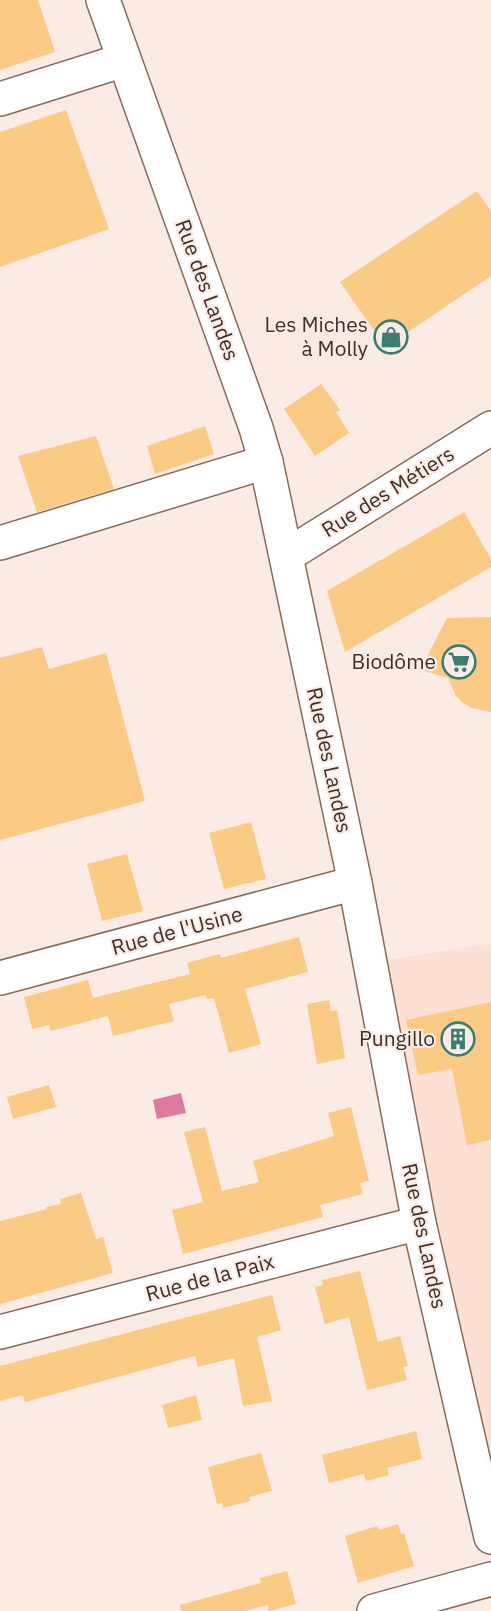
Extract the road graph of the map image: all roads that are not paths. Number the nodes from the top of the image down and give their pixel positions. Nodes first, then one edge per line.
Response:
1 (103, 0) edge
2 (124, 60) junction
3 (0, 99) edge
4 (491, 429) edge
5 (266, 462) junction
6 (0, 543) edge
7 (286, 556) junction
8 (354, 883) junction
9 (0, 978) edge
10 (419, 1223) junction
11 (0, 1332) edge
12 (491, 1537) edge
13 (491, 1580) edge
14 (374, 1611) edge

1 - 2 street, Rue des Landes
2 - 3 street
2 - 5 street, Rue des Landes
4 - 7 street, Rue des Métiers
5 - 6 street
5 - 7 street, Rue des Landes
7 - 8 street, Rue des Landes
8 - 9 street, Rue de l'Usine
8 - 10 street, Rue des Landes
10 - 11 street, Rue de la Paix
10 - 12 street, Rue des Landes
13 - 14 street

